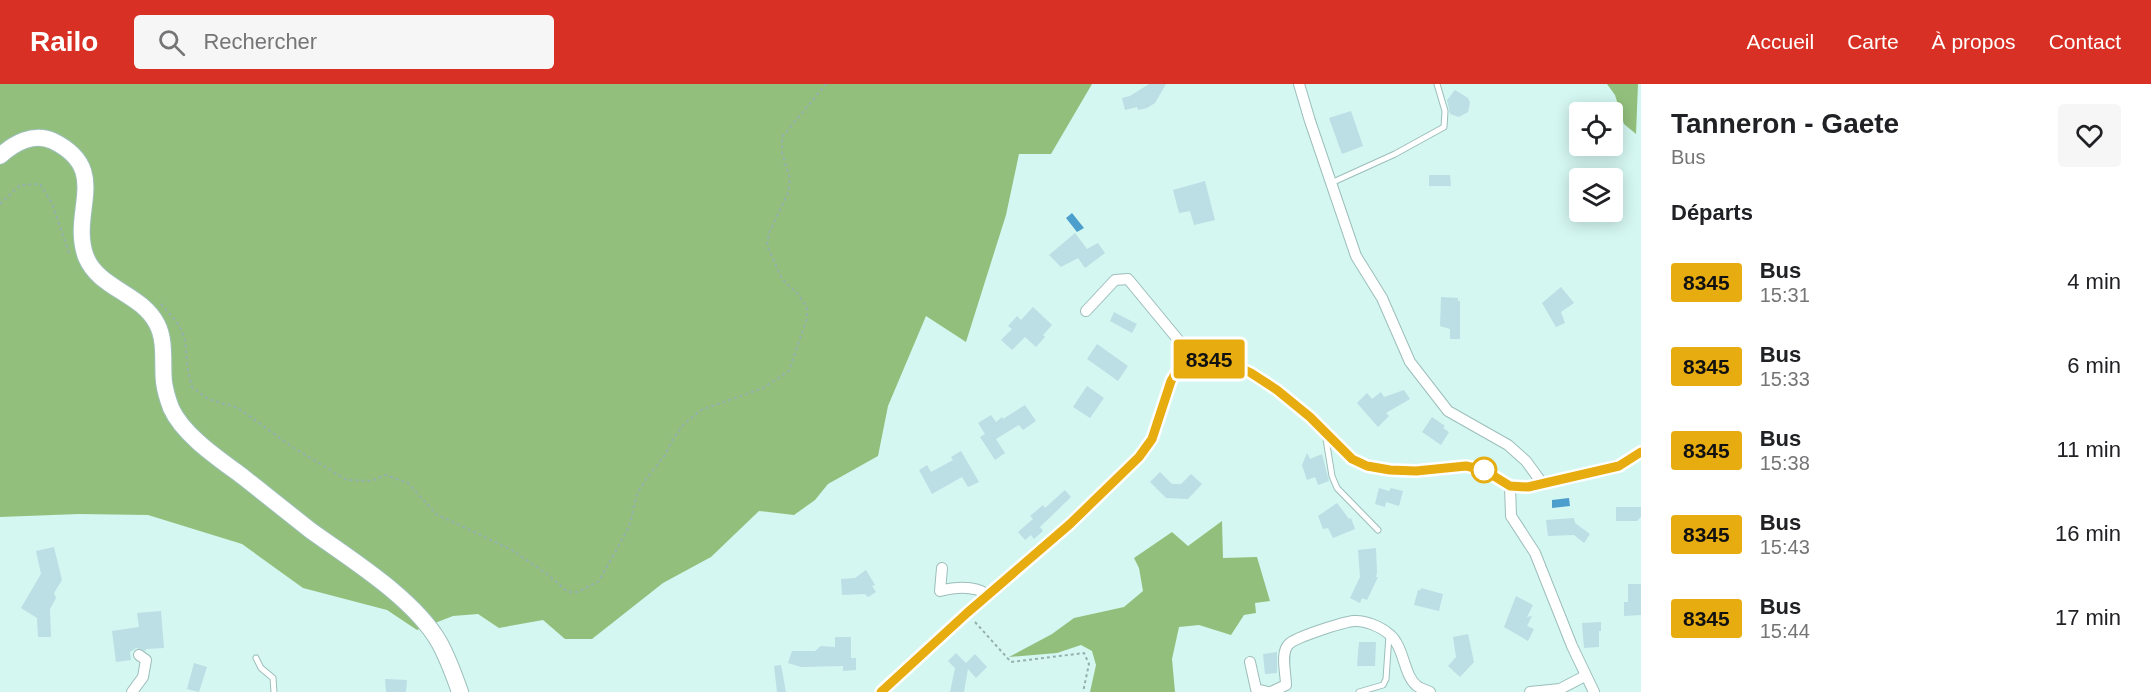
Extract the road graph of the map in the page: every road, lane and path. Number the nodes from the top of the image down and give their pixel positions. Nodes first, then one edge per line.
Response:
1 (826, 84) edge
2 (1299, 84) edge
3 (1437, 84) edge
4 (0, 156) edge
5 (1331, 183) junction
6 (0, 204) edge
7 (69, 253) dead end
8 (142, 304) junction
9 (1086, 311) dead end
10 (1194, 359) junction
11 (1325, 433) junction
12 (1641, 452) edge
13 (1542, 483) junction
14 (1510, 486) junction
15 (1378, 530) dead end
16 (942, 568) dead end
17 (988, 595) junction
18 (967, 613) junction
19 (1389, 634) junction
20 (139, 655) dead end
21 (256, 658) dead end
22 (1250, 662) dead end
23 (1585, 676) junction
24 (132, 692) edge
25 (274, 692) edge
26 (460, 692) edge
27 (881, 692) edge
28 (1083, 692) edge
29 (1270, 692) edge
30 (1359, 692) edge
31 (1430, 692) edge
32 (1530, 692) edge
33 (1594, 692) edge

1 - 8 path
2 - 5 street
3 - 5 lane
4 - 8 street
5 - 13 street
6 - 7 path
8 - 26 street
9 - 10 street
10 - 11 street
10 - 17 street
11 - 14 street
11 - 15 lane
12 - 13 street
13 - 14 street
14 - 23 street
16 - 17 street
17 - 18 street
18 - 27 street
18 - 28 path
19 - 29 street
19 - 30 lane
19 - 31 street
20 - 24 street
21 - 25 lane
22 - 29 street
23 - 32 street
23 - 33 street

